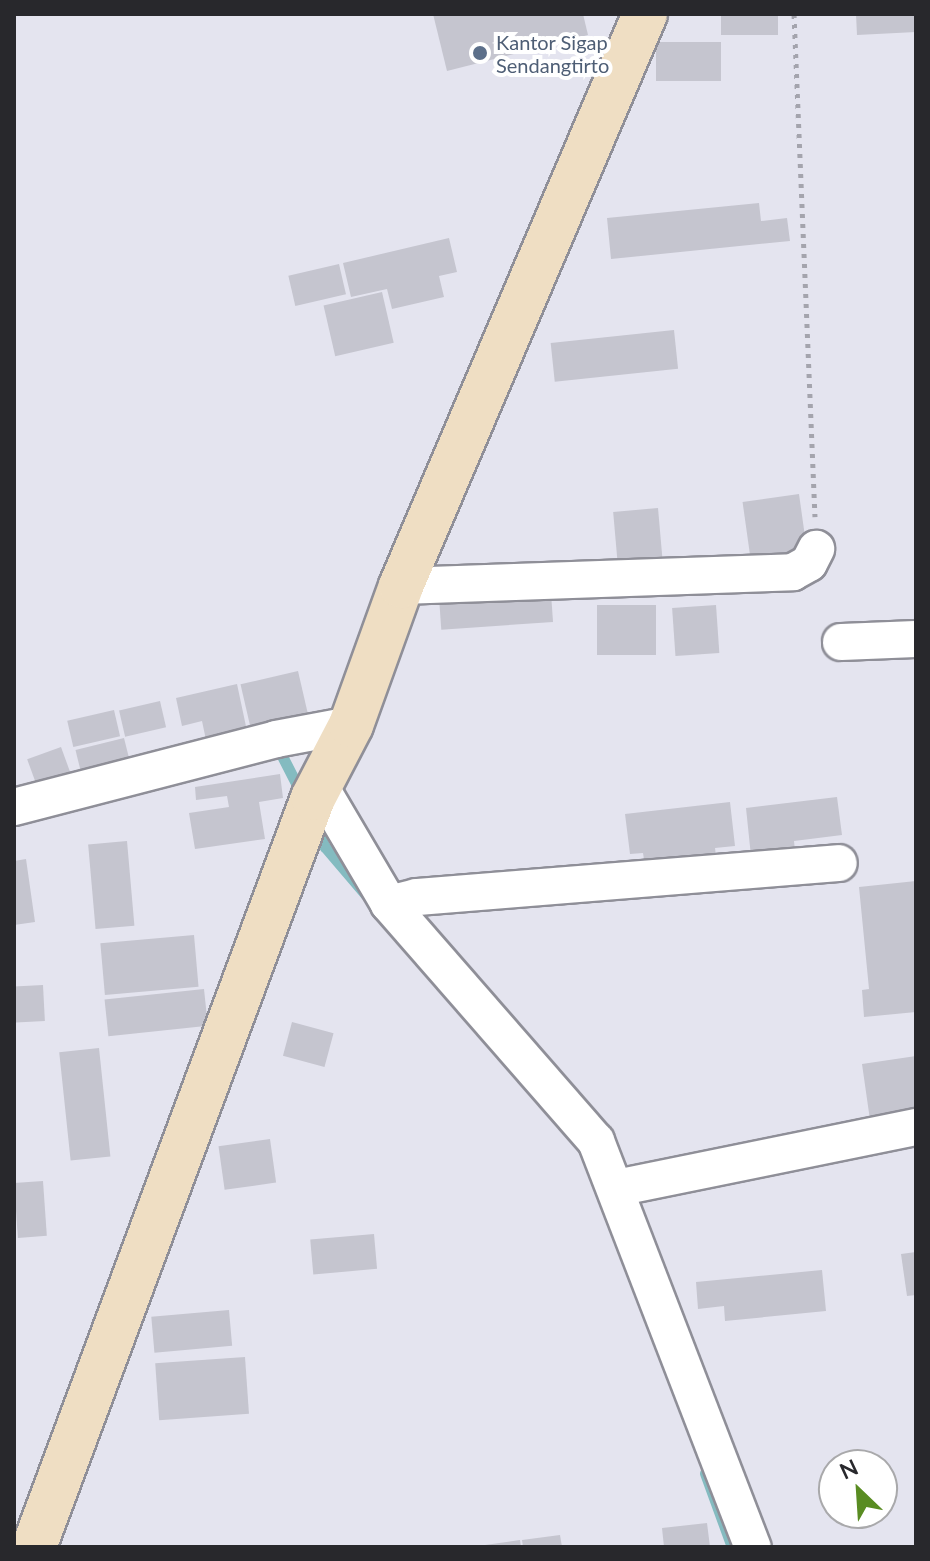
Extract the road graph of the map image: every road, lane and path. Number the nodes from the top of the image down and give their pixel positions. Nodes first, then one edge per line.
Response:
1 (645, 14) edge
2 (794, 14) edge
3 (816, 549) joint
4 (401, 586) junction
5 (916, 639) edge
6 (841, 642) dead end
7 (351, 725) junction
8 (319, 785) junction
9 (14, 807) edge
10 (839, 863) dead end
11 (389, 904) junction
12 (916, 1127) edge
13 (616, 1188) junction
14 (34, 1547) edge
15 (753, 1547) edge

1 - 4 street
2 - 3 path
3 - 4 street
4 - 7 street
5 - 6 street
7 - 8 street
7 - 9 street
8 - 11 street
8 - 14 street
10 - 11 street
11 - 13 street
12 - 13 street
13 - 15 street

